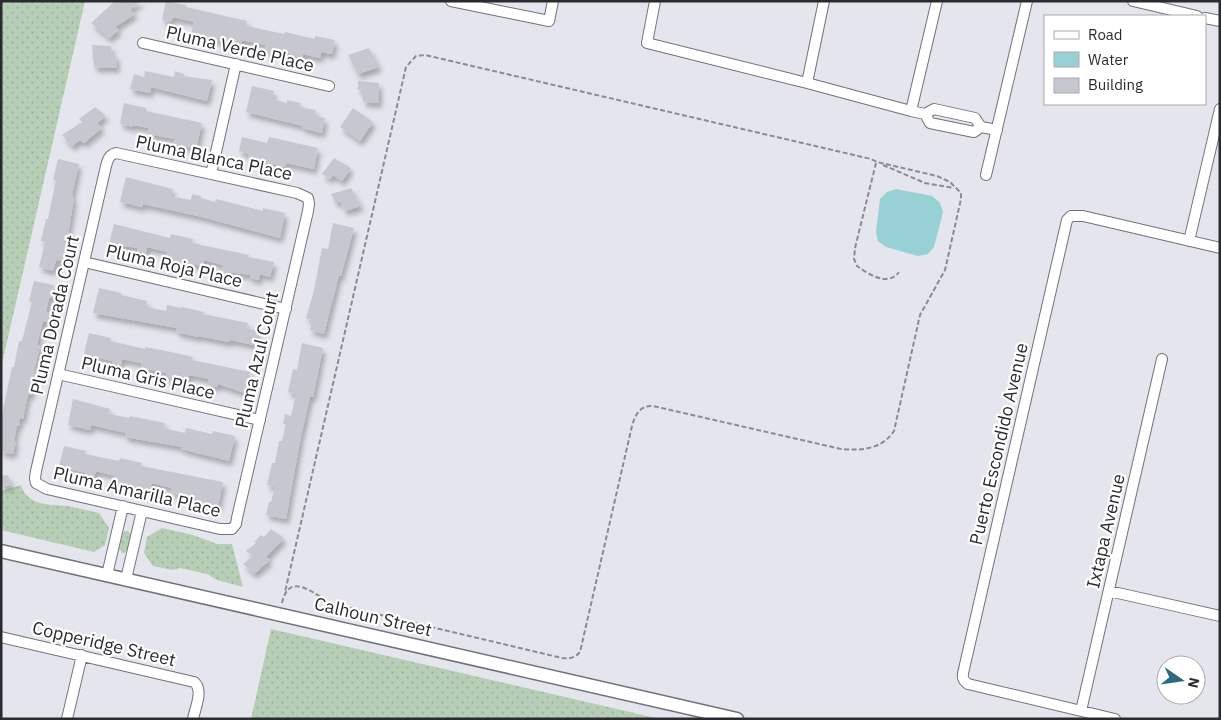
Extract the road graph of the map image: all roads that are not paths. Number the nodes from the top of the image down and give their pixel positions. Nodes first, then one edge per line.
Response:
1 (451, 1) edge
2 (553, 1) edge
3 (656, 1) edge
4 (824, 1) edge
5 (937, 1) edge
6 (1027, 1) edge
7 (1133, 1) edge
8 (1193, 15) edge
9 (1206, 18) edge
10 (1220, 22) edge
11 (143, 43) dead end
12 (236, 64) junction
13 (807, 83) junction
14 (329, 86) dead end
15 (1220, 109) edge
16 (911, 111) junction
17 (953, 113) junction
18 (924, 114) junction
19 (981, 126) junction
20 (949, 127) junction
21 (997, 130) junction
22 (111, 154) joint
23 (211, 174) junction
24 (986, 176) dead end
25 (308, 198) joint
26 (1189, 241) junction
27 (1220, 248) edge
28 (84, 262) junction
29 (286, 309) junction
30 (1162, 359) dead end
31 (58, 374) junction
32 (260, 420) junction
33 (36, 483) joint
34 (123, 506) junction
35 (142, 511) junction
36 (232, 529) joint
37 (1, 551) edge
38 (107, 575) junction
39 (126, 579) junction
40 (1108, 591) junction
41 (1220, 616) edge
42 (1, 637) edge
43 (82, 655) junction
44 (1081, 711) junction
45 (68, 719) edge
46 (193, 719) edge
47 (737, 719) edge
48 (1115, 719) edge

1 - 2 street
3 - 13 street
4 - 13 street
5 - 16 street
6 - 21 street
7 - 8 street
9 - 10 street
11 - 12 street, Pluma Verde Place
12 - 14 street, Pluma Verde Place
12 - 23 street
13 - 16 street
15 - 26 street
16 - 18 street
17 - 18 street
17 - 19 street
17 - 20 street
18 - 20 street
19 - 20 street
19 - 21 street
21 - 24 street
22 - 23 street, Pluma Blanca Place
22 - 28 street, Pluma Dorada Court
23 - 25 street, Pluma Blanca Place
25 - 29 street, Pluma Azul Court
26 - 27 street
26 - 44 street, Puerto Escondido Avenue
28 - 29 street, Pluma Roja Place
28 - 31 street, Pluma Dorada Court
29 - 32 street, Pluma Azul Court
30 - 40 street, Ixtapa Avenue
31 - 32 street, Pluma Gris Place
31 - 33 street, Pluma Dorada Court
32 - 36 street, Pluma Azul Court
33 - 34 street, Pluma Amarilla Place
34 - 35 street, Pluma Amarilla Place
34 - 38 street
35 - 36 street, Pluma Amarilla Place
35 - 39 street
37 - 38 street, Calhoun Street
38 - 39 street, Calhoun Street
39 - 47 street, Calhoun Street
40 - 41 street
40 - 44 street, Ixtapa Avenue
42 - 43 street, Copperidge Street
43 - 45 street
43 - 46 street, Copperidge Street
44 - 48 street

